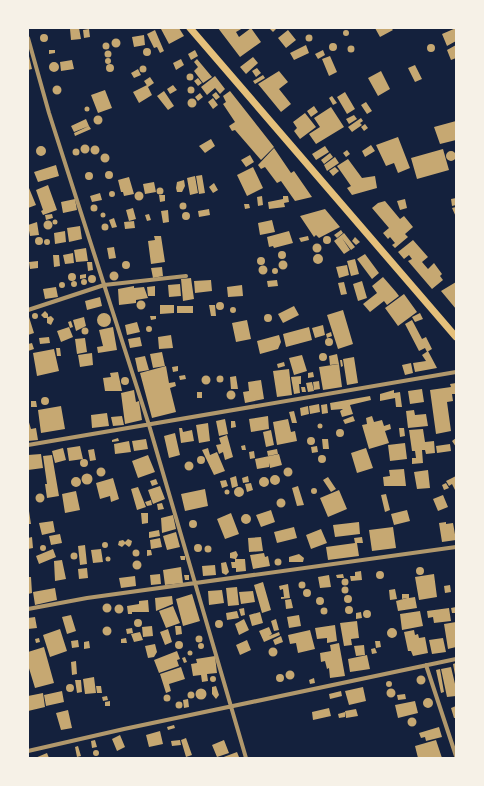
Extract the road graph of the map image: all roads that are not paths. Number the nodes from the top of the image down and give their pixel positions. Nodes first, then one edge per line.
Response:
1 (190, 28) edge
2 (28, 38) edge
3 (186, 276) dead end
4 (104, 285) junction
5 (28, 310) edge
6 (456, 338) edge
7 (456, 372) edge
8 (149, 425) junction
9 (28, 445) edge
10 (456, 547) edge
11 (194, 584) junction
12 (28, 609) edge
13 (456, 659) edge
14 (426, 665) junction
15 (230, 706) junction
16 (28, 751) edge
17 (456, 756) edge
18 (246, 758) edge

1 - 6 highway
2 - 4 street
3 - 4 street
4 - 5 street
4 - 8 street
7 - 8 street
8 - 9 street
8 - 11 street
10 - 11 street
11 - 12 street
11 - 15 street
13 - 14 street
14 - 15 street
14 - 17 street
15 - 16 street
15 - 18 street

